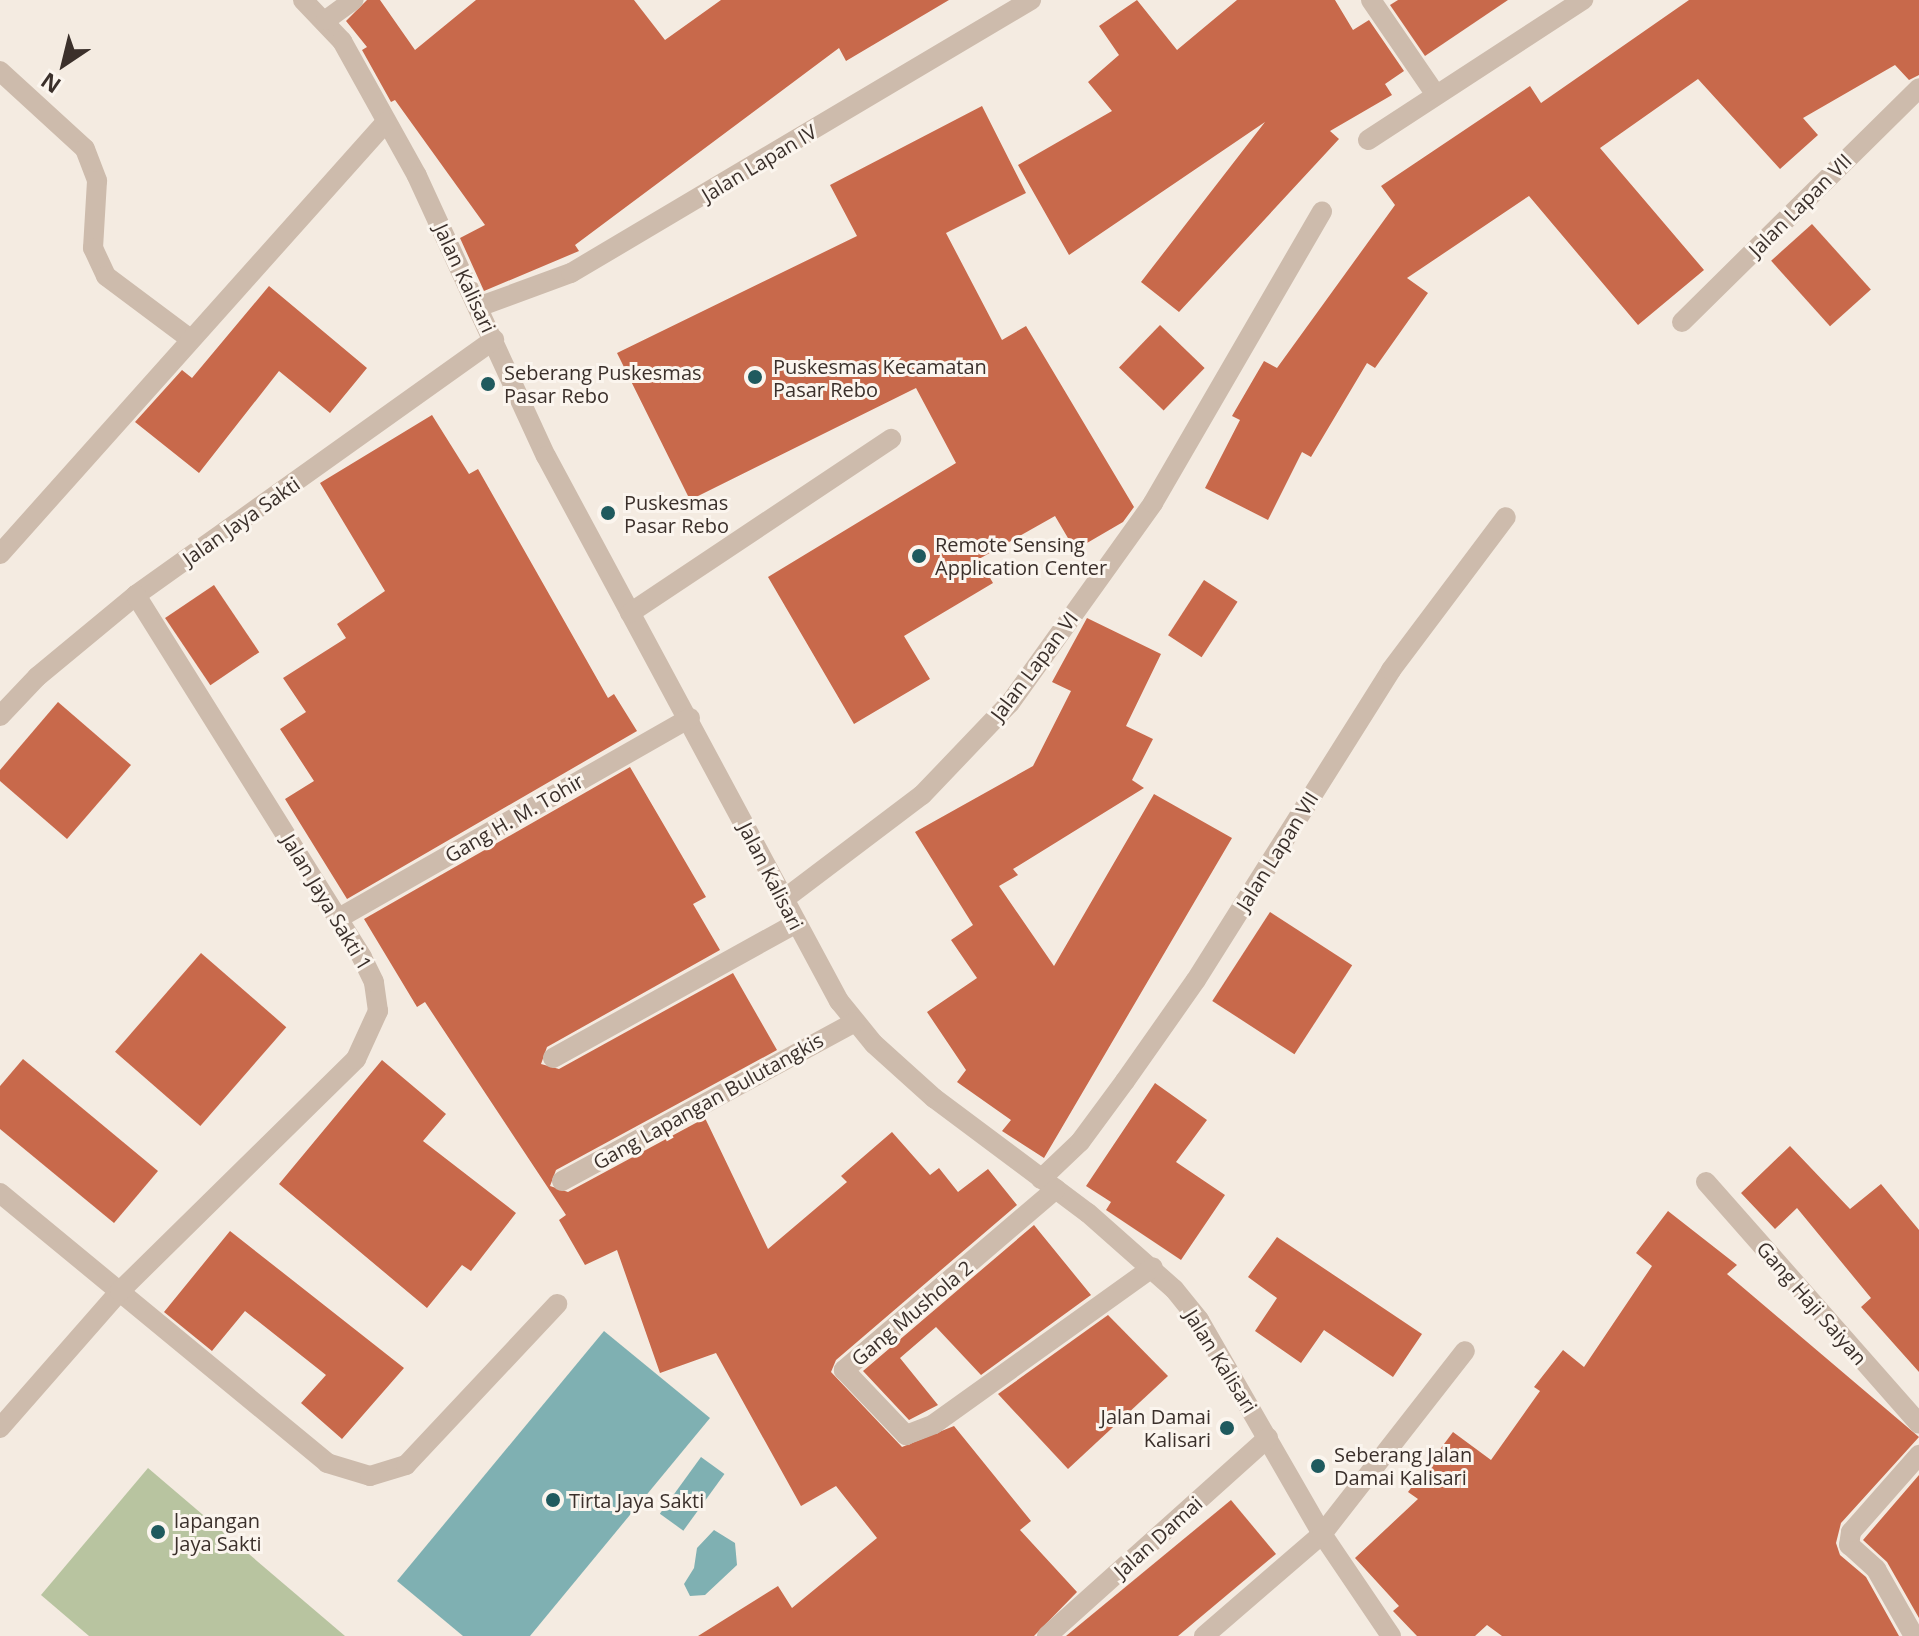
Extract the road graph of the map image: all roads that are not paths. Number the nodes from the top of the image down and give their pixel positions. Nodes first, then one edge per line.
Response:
1 (303, 0) edge
2 (354, 0) edge
3 (1031, 0) edge
4 (1371, 0) edge
5 (1583, 0) edge
6 (326, 20) junction
7 (0, 71) edge
8 (1919, 88) edge
9 (1436, 95) junction
10 (386, 122) junction
11 (1368, 140) dead end
12 (1322, 212) dead end
13 (478, 307) junction
14 (1682, 322) dead end
15 (189, 338) junction
16 (494, 340) junction
17 (891, 439) dead end
18 (1506, 517) dead end
19 (0, 554) edge
20 (136, 595) junction
21 (630, 613) junction
22 (0, 716) edge
23 (690, 718) junction
24 (783, 900) junction
25 (339, 918) junction
26 (795, 924) junction
27 (855, 1022) junction
28 (553, 1058) dead end
29 (562, 1181) dead end
30 (1706, 1182) dead end
31 (1049, 1184) junction
32 (0, 1193) edge
33 (1153, 1267) junction
34 (120, 1291) junction
35 (557, 1304) dead end
36 (1465, 1351) dead end
37 (1919, 1424) edge
38 (0, 1428) edge
39 (1268, 1438) junction
40 (1919, 1455) edge
41 (1322, 1534) junction
42 (1047, 1636) edge
43 (1204, 1636) edge
44 (1391, 1636) edge
45 (1914, 1636) edge

1 - 6 street, Jalan Kalisari
2 - 6 street
3 - 13 street, Jalan Lapan IV
4 - 9 street
5 - 9 street
6 - 10 street, Jalan Kalisari
7 - 15 street
8 - 14 street, Jalan Lapan VII
9 - 11 street
10 - 13 street, Jalan Kalisari
10 - 15 street
12 - 24 street, Jalan Lapan VI
13 - 16 street, Jalan Kalisari
15 - 19 street
16 - 20 street, Jalan Jaya Sakti
16 - 21 street, Jalan Kalisari
17 - 21 street
18 - 31 street, Jalan Lapan VII
20 - 22 street, Jalan Jaya Sakti
20 - 25 street, Jalan Jaya Sakti 1
21 - 23 street, Jalan Kalisari
23 - 24 street, Jalan Kalisari
23 - 25 street, Gang H. M. Tohir
24 - 26 street, Jalan Kalisari
25 - 34 street, Jalan Jaya Sakti 1
26 - 27 street, Jalan Kalisari
26 - 28 street
27 - 29 street, Gang Lapangan Bulutangkis
27 - 31 street, Jalan Kalisari
30 - 37 street, Gang Haji Saiyan
31 - 33 street, Jalan Kalisari
31 - 33 street, Gang Mushola 2
32 - 34 street
33 - 39 street, Jalan Kalisari
34 - 35 street
34 - 38 street, Jalan Jaya Sakti 1
36 - 41 street
39 - 41 street, Jalan Kalisari
39 - 42 street, Jalan Damai
40 - 45 street
41 - 43 street
41 - 44 street, Jalan Kalisari

